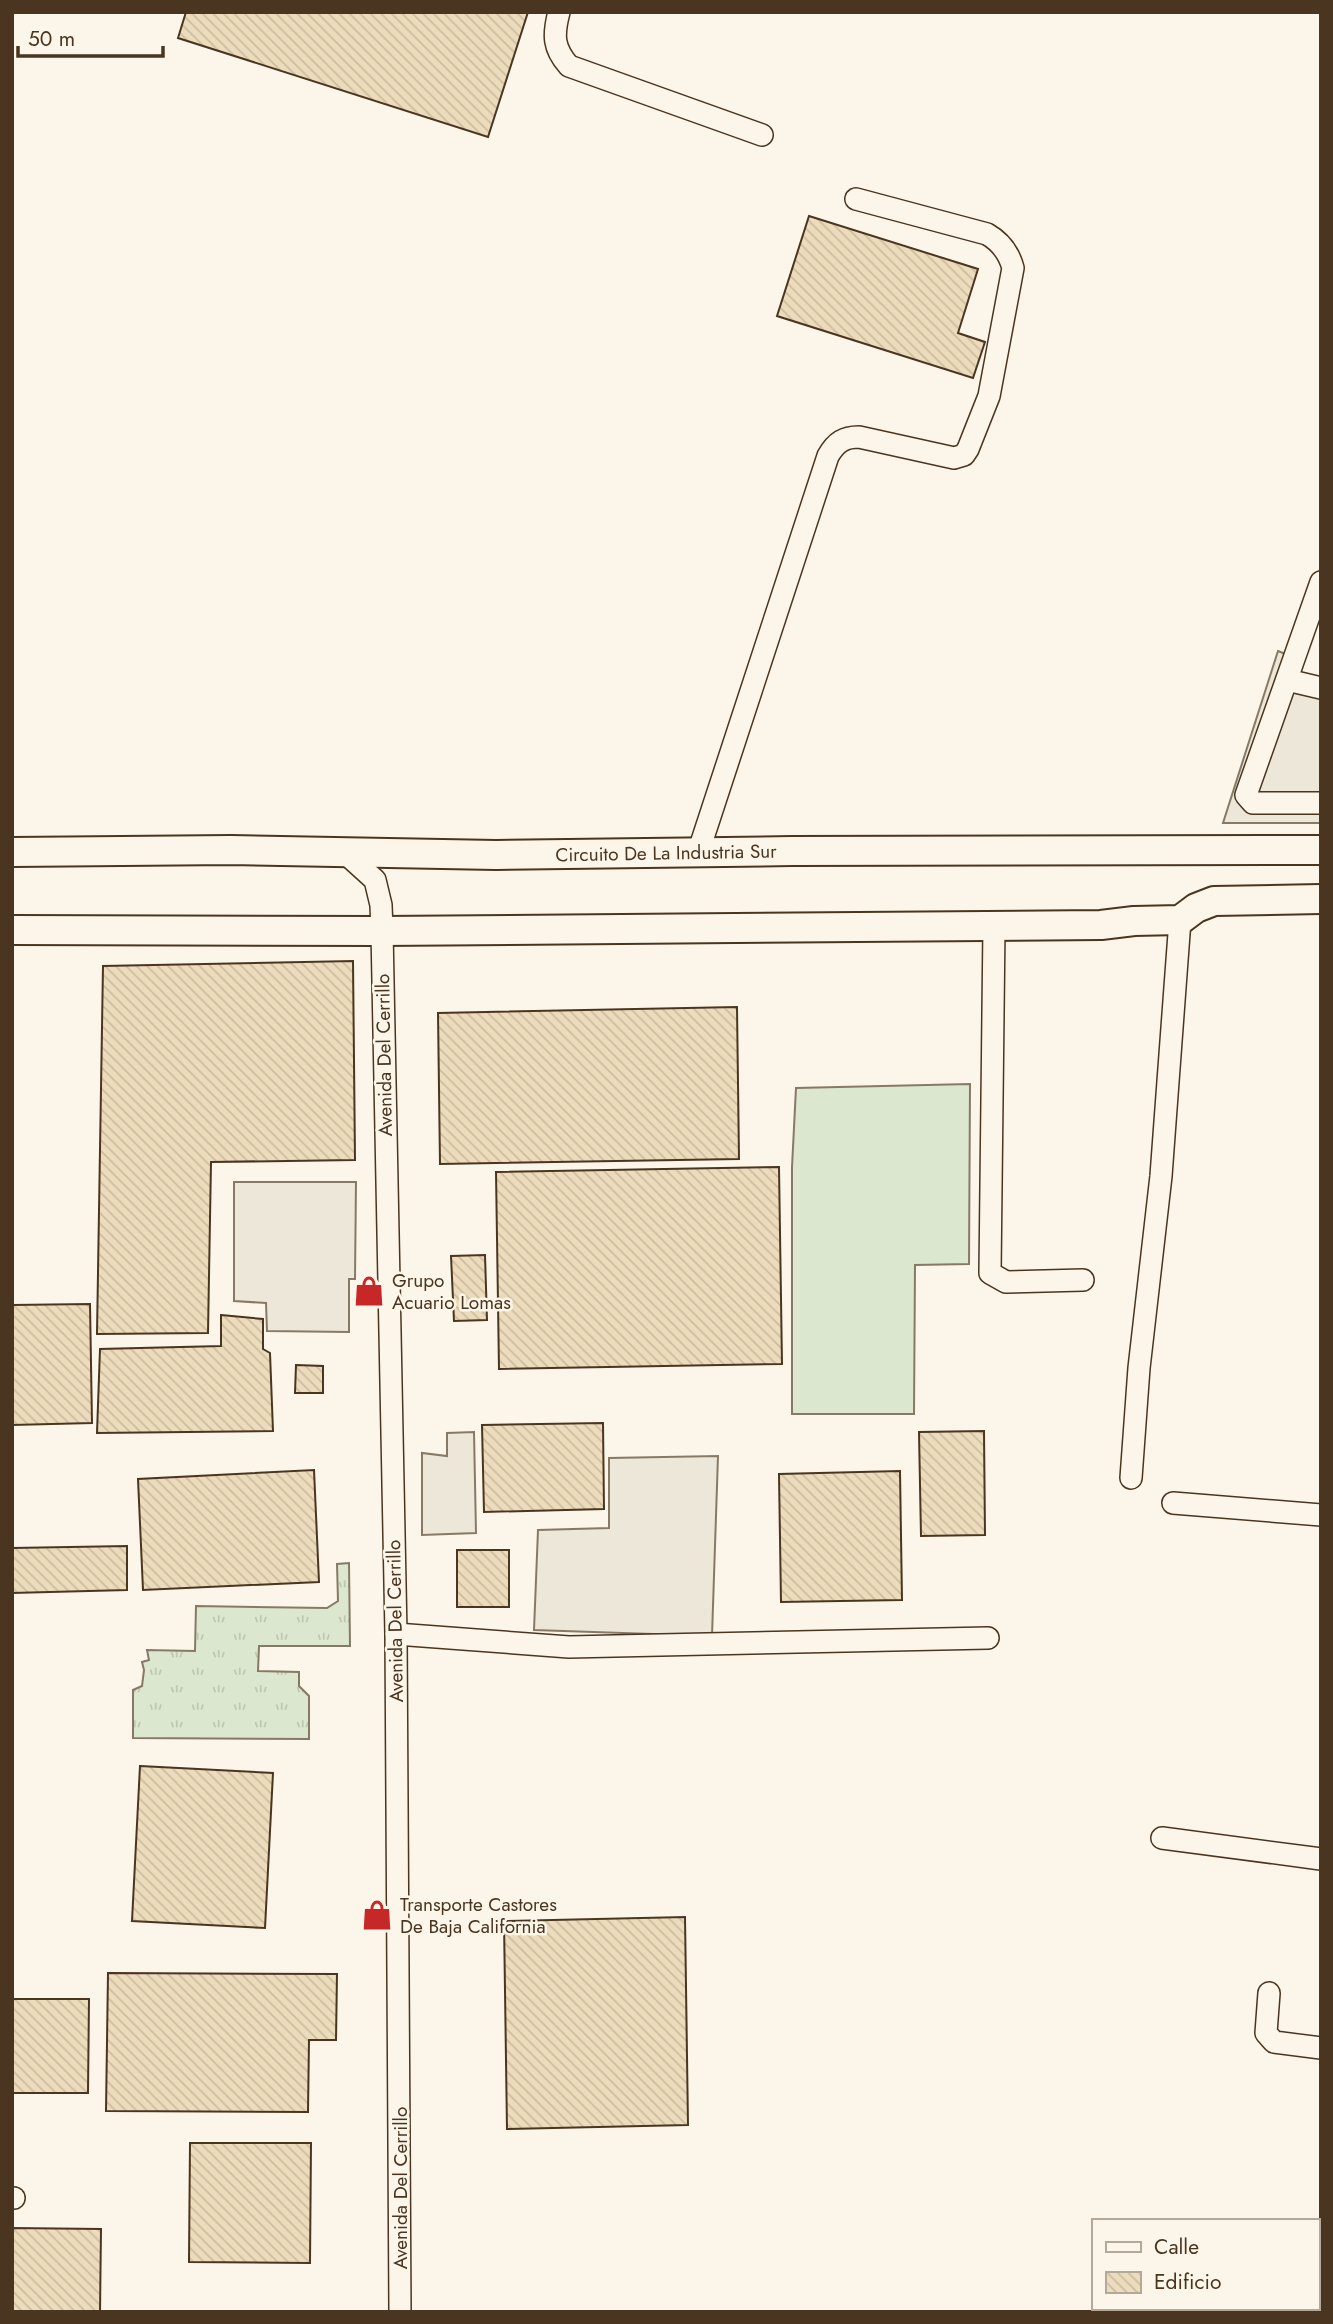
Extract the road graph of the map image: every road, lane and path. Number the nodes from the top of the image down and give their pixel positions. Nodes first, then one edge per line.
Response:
1 (559, 12) edge
2 (762, 135) dead end
3 (856, 199) dead end
4 (1321, 582) edge
5 (1287, 680) junction
6 (1321, 688) edge
7 (1321, 803) edge
8 (1321, 850) edge
9 (343, 851) junction
10 (12, 852) edge
11 (698, 853) junction
12 (1321, 899) edge
13 (1180, 920) junction
14 (994, 926) junction
15 (12, 930) edge
16 (382, 931) junction
17 (1083, 1280) dead end
18 (1131, 1478) dead end
19 (1173, 1503) dead end
20 (1321, 1515) edge
21 (396, 1634) junction
22 (988, 1638) dead end
23 (1162, 1838) dead end
24 (1321, 1858) edge
25 (1269, 1993) dead end
26 (1321, 2048) edge
27 (400, 2312) edge

1 - 2 street
3 - 11 street
4 - 5 street
5 - 6 street
5 - 7 street
8 - 11 main road, Circuito De La Industria Sur
9 - 10 main road, Circuito De La Industria Sur
9 - 11 main road, Circuito De La Industria Sur
9 - 16 street, Avenida Del Cerrillo
12 - 13 main road
13 - 14 main road
13 - 18 street
14 - 16 main road
14 - 17 street
15 - 16 main road
16 - 21 street, Avenida Del Cerrillo
19 - 20 street
21 - 22 street
21 - 27 street, Avenida Del Cerrillo
23 - 24 street
25 - 26 street

